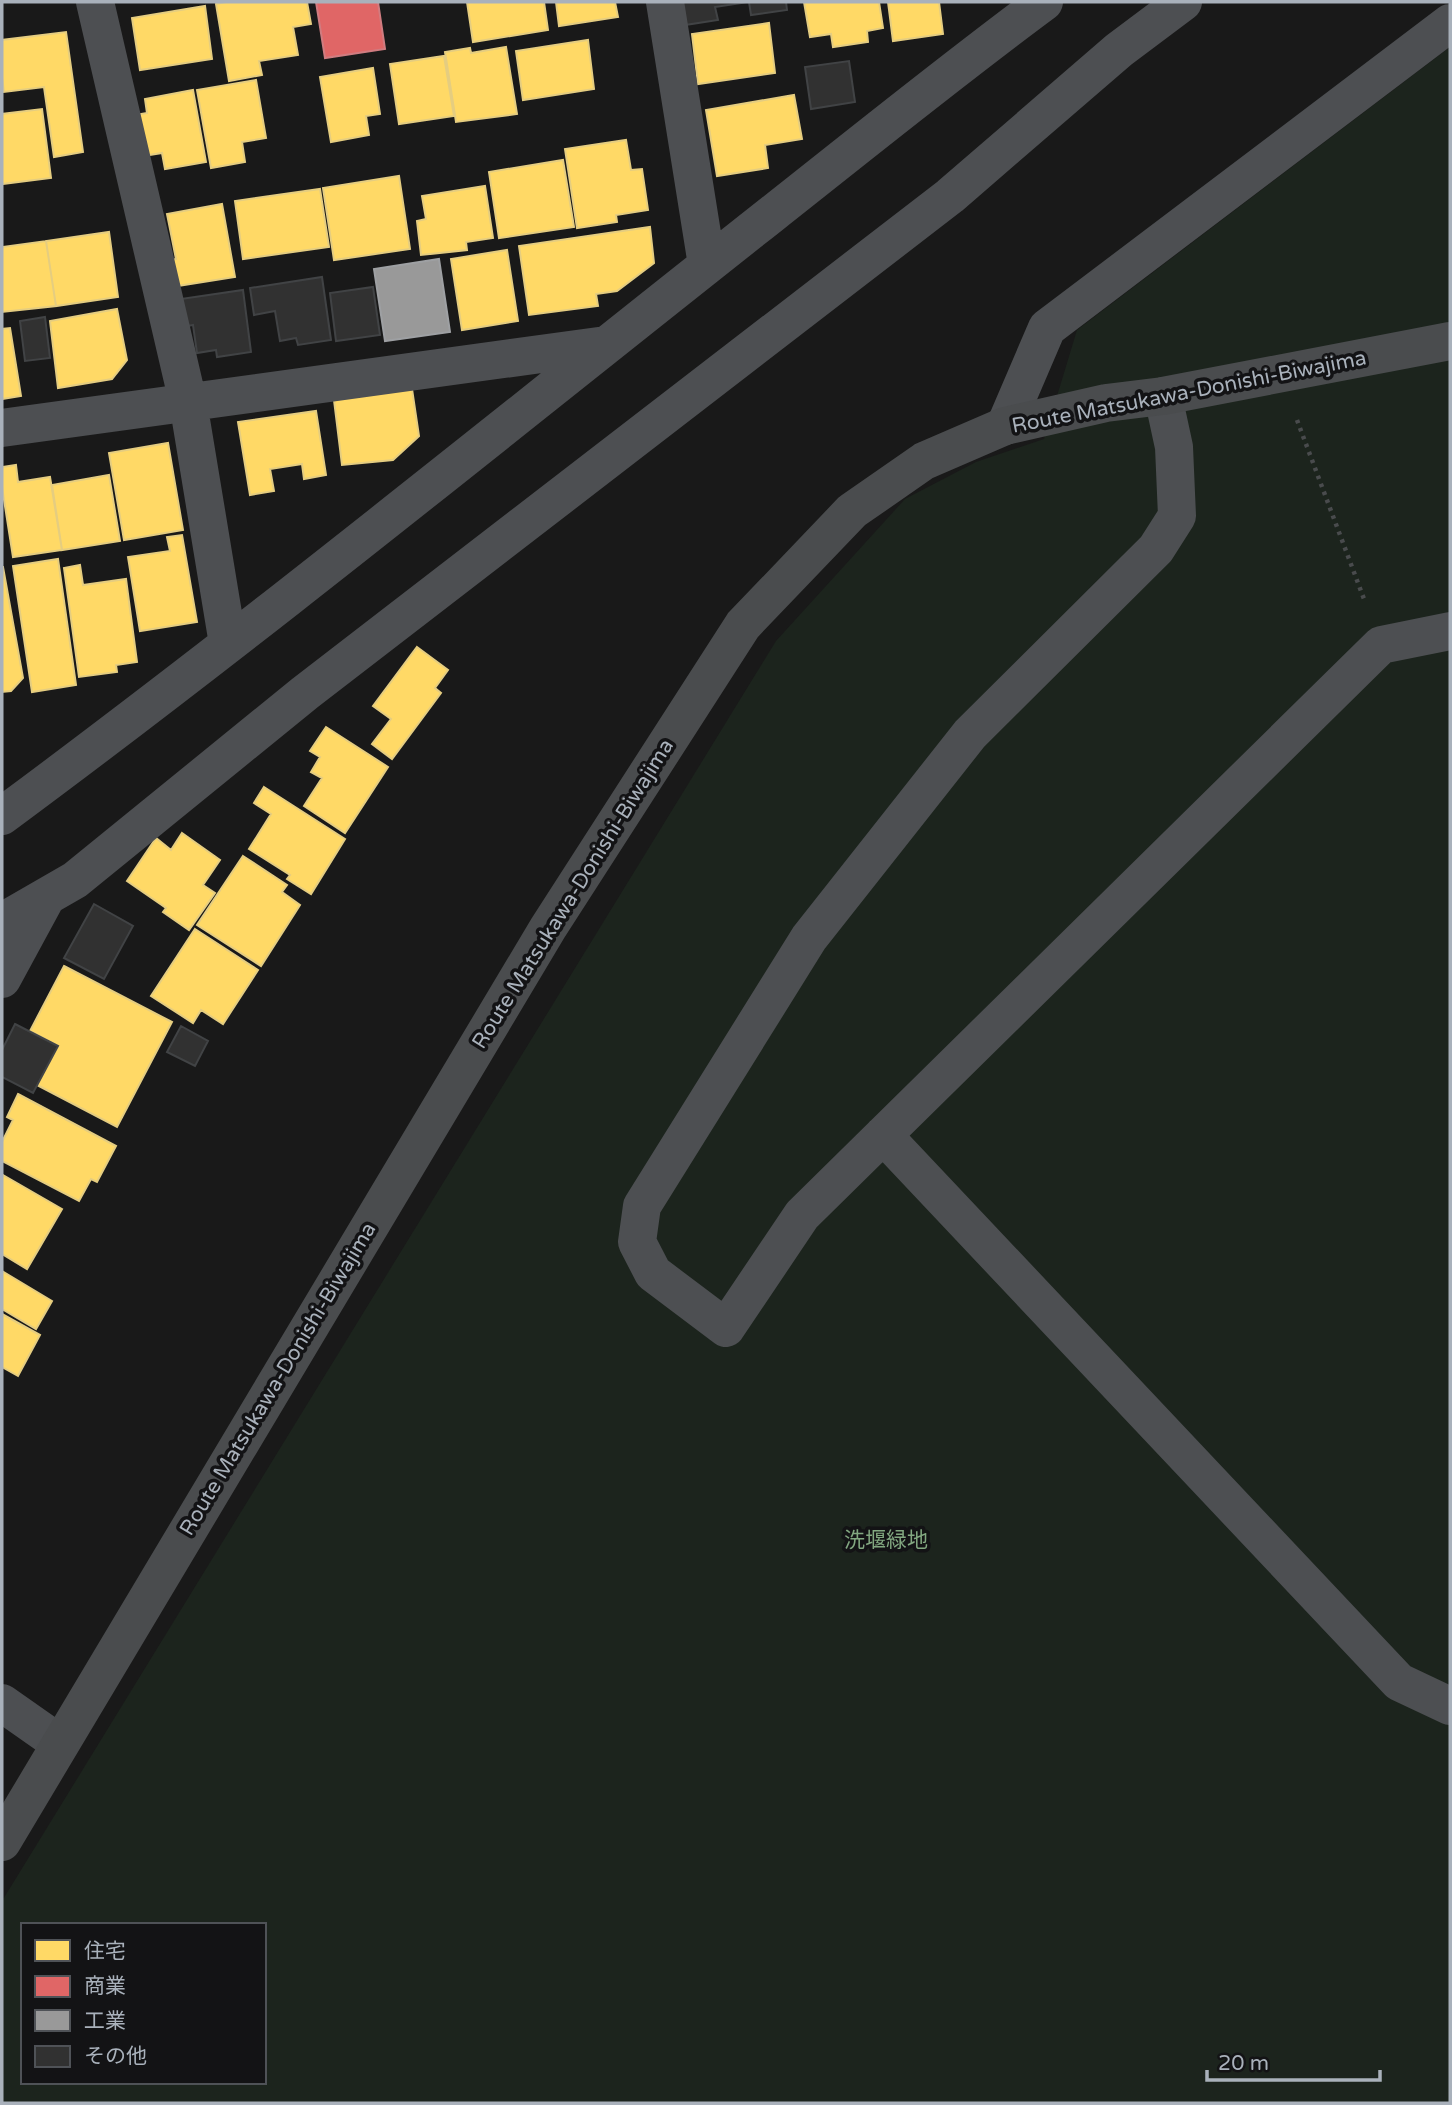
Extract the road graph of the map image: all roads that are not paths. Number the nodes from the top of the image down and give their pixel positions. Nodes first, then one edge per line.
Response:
1 (95, 2) edge
2 (666, 2) edge
3 (1044, 2) edge
4 (1183, 2) edge
5 (1450, 23) edge
6 (707, 265) junction
7 (1450, 341) edge
8 (606, 345) junction
9 (1163, 396) junction
10 (188, 402) junction
11 (1005, 426) junction
12 (2, 428) edge
13 (1450, 631) edge
14 (228, 644) junction
15 (2, 816) edge
16 (47, 896) junction
17 (2, 922) edge
18 (2, 979) edge
19 (883, 1135) junction
20 (2, 1703) edge
21 (1450, 1706) edge
22 (59, 1744) junction
23 (2, 1842) edge

1 - 10 street
2 - 6 street
3 - 6 street
4 - 16 street
5 - 11 street
6 - 8 street
7 - 9 main road, Route Matsukawa-Donishi-Biwajima
8 - 10 street
8 - 14 street
9 - 11 main road, Route Matsukawa-Donishi-Biwajima
9 - 19 street
10 - 12 street
10 - 14 street
11 - 22 main road, Route Matsukawa-Donishi-Biwajima
13 - 19 street
14 - 15 street
16 - 17 street
16 - 18 street
19 - 21 street
20 - 22 street
22 - 23 main road, Route Matsukawa-Donishi-Biwajima

